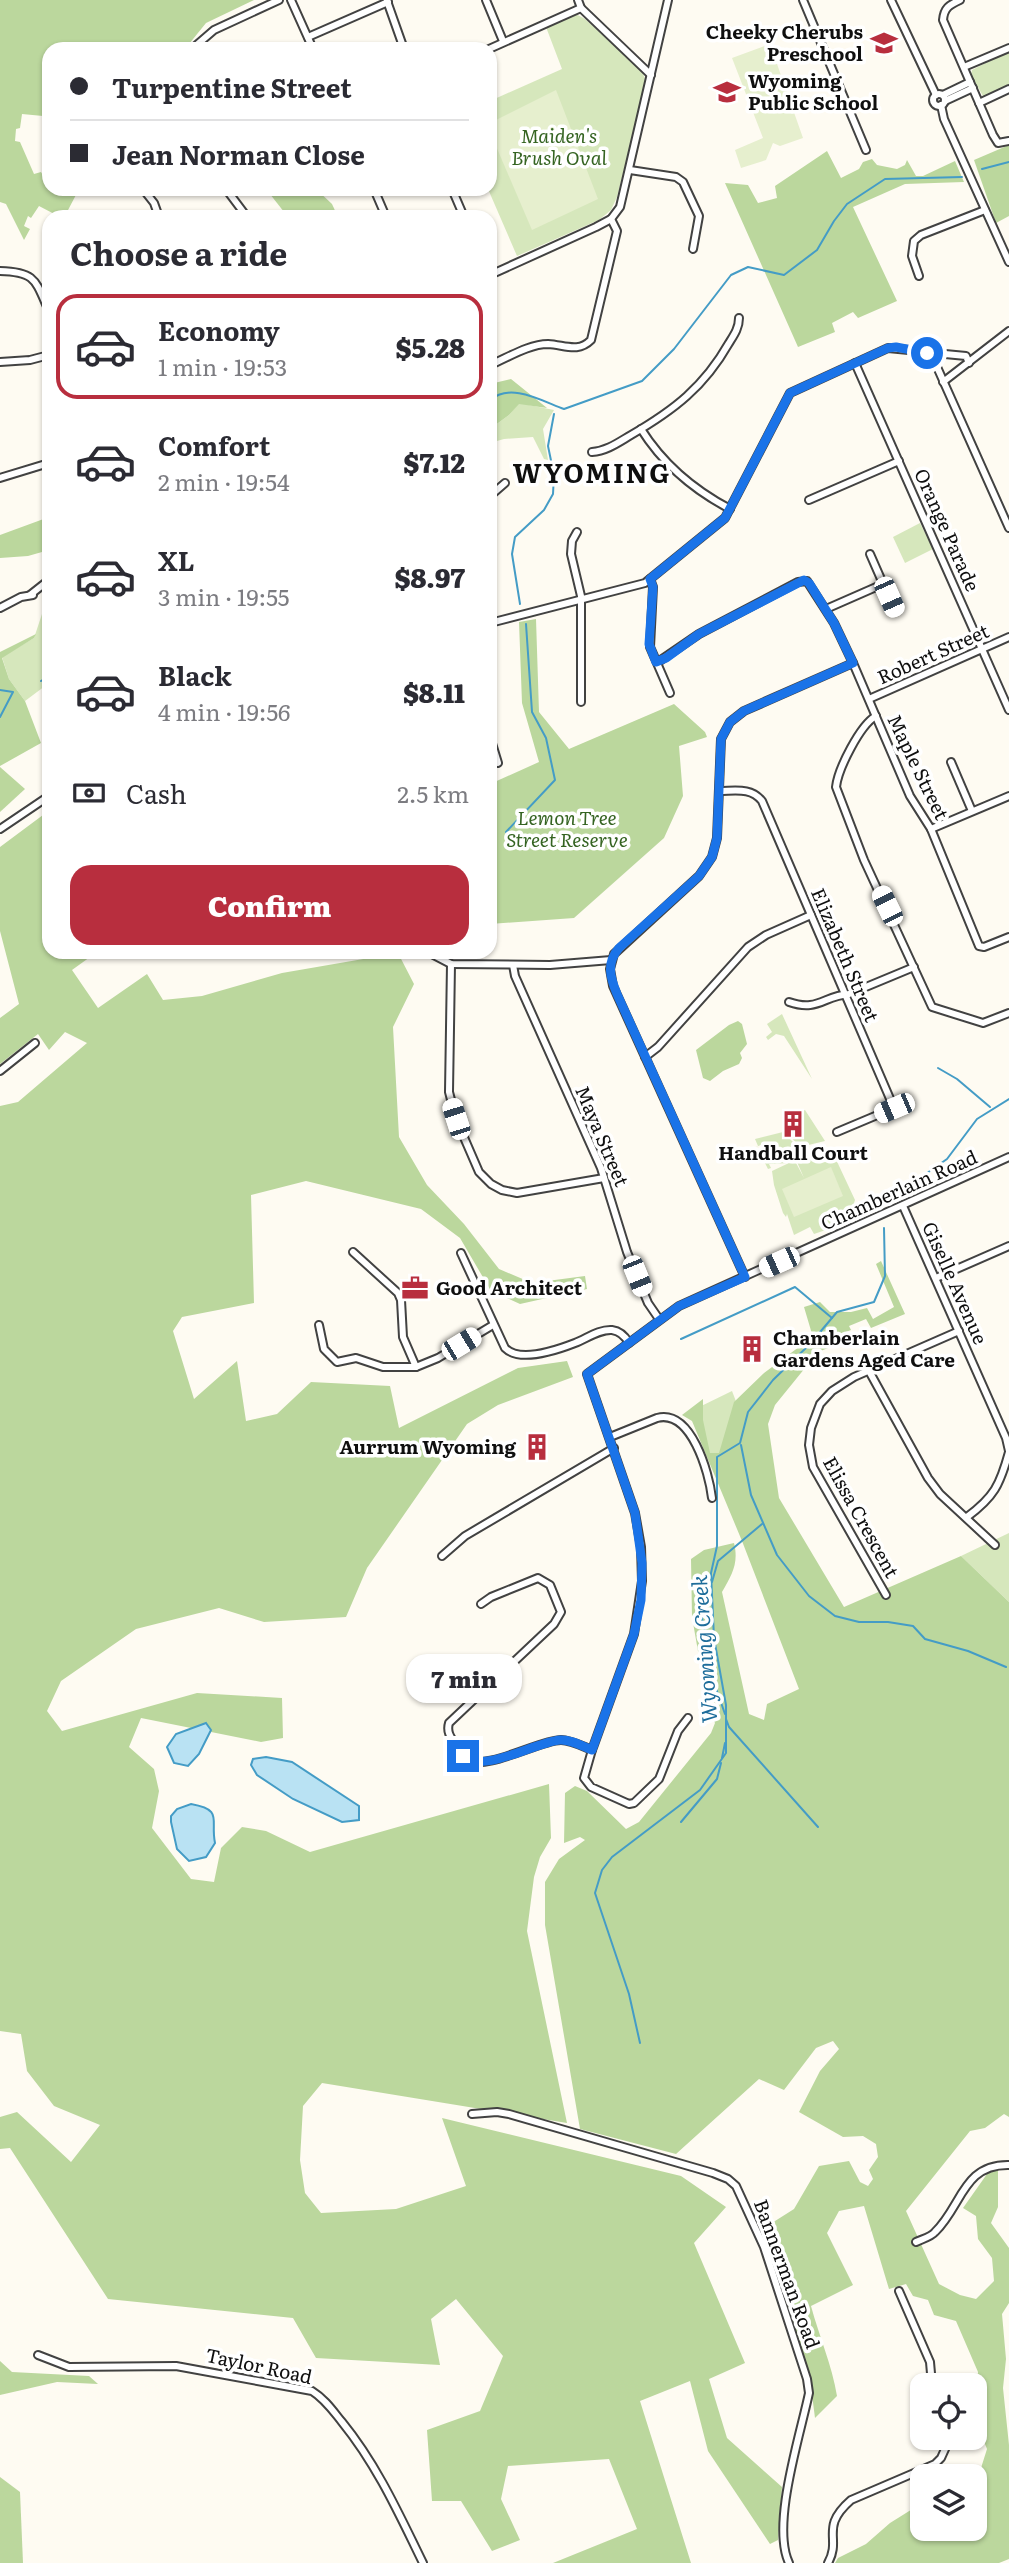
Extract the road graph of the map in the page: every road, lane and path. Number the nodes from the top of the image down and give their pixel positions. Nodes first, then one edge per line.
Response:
1 (279, 0) edge
2 (291, 0) edge
3 (486, 0) edge
4 (578, 0) edge
5 (668, 0) edge
6 (803, 0) edge
7 (891, 0) edge
8 (960, 0) edge
9 (387, 1) edge
10 (581, 8) junction
11 (308, 37) junction
12 (503, 41) junction
13 (200, 42) edge
14 (310, 42) edge
15 (402, 42) edge
16 (497, 44) edge
17 (1009, 48) edge
18 (964, 67) junction
19 (652, 75) junction
20 (971, 85) junction
21 (1009, 89) edge
22 (941, 99) junction
23 (979, 103) junction
24 (1009, 141) edge
25 (866, 150) dead end
26 (630, 170) junction
27 (985, 211) junction
28 (611, 219) junction
29 (693, 249) dead end
30 (1009, 262) edge
31 (0, 271) edge
32 (497, 272) edge
33 (919, 276) dead end
34 (42, 294) edge
35 (739, 318) dead end
36 (1009, 331) edge
37 (946, 354) dead end
38 (42, 357) edge
39 (0, 362) edge
40 (497, 362) edge
41 (855, 363) junction
42 (970, 363) junction
43 (943, 382) junction
44 (641, 429) junction
45 (592, 452) dead end
46 (899, 461) junction
47 (42, 465) edge
48 (0, 478) edge
49 (505, 483) dead end
50 (497, 490) edge
51 (809, 500) dead end
52 (730, 509) junction
53 (1009, 528) edge
54 (577, 532) dead end
55 (870, 554) dead end
56 (650, 579) junction
57 (883, 584) junction
58 (42, 586) edge
59 (580, 600) junction
60 (0, 607) edge
61 (826, 609) junction
62 (895, 611) dead end
63 (497, 621) edge
64 (1009, 637) edge
65 (982, 649) junction
66 (658, 662) junction
67 (853, 663) junction
68 (670, 693) dead end
69 (869, 699) junction
70 (581, 702) dead end
71 (1009, 710) edge
72 (876, 716) junction
73 (497, 760) edge
74 (951, 762) dead end
75 (498, 763) dead end
76 (719, 790) junction
77 (1009, 796) edge
78 (42, 800) edge
79 (972, 811) junction
80 (931, 829) junction
81 (0, 830) edge
82 (811, 915) junction
83 (1009, 937) edge
84 (441, 959) edge
85 (611, 960) junction
86 (450, 964) junction
87 (513, 965) junction
88 (914, 967) junction
89 (845, 994) junction
90 (789, 1002) dead end
91 (1009, 1013) edge
92 (34, 1043) dead end
93 (645, 1056) junction
94 (0, 1071) edge
95 (837, 1132) dead end
96 (1009, 1157) edge
97 (604, 1178) junction
98 (903, 1206) junction
99 (1009, 1246) edge
100 (353, 1252) dead end
101 (461, 1254) dead end
102 (745, 1277) junction
103 (936, 1278) junction
104 (659, 1320) junction
105 (319, 1325) dead end
106 (493, 1325) junction
107 (959, 1331) junction
108 (629, 1343) junction
109 (416, 1367) junction
110 (869, 1371) junction
111 (610, 1437) junction
112 (614, 1448) junction
113 (1009, 1452) edge
114 (712, 1498) dead end
115 (967, 1517) junction
116 (995, 1545) dead end
117 (442, 1556) dead end
118 (886, 1595) dead end
119 (481, 1604) dead end
120 (688, 1718) dead end
121 (592, 1750) junction
122 (472, 2114) dead end
123 (1009, 2165) edge
124 (916, 2242) dead end
125 (900, 2291) dead end
126 (38, 2355) dead end
127 (931, 2373) edge
128 (946, 2450) edge
129 (423, 2563) edge
130 (789, 2563) edge
131 (828, 2563) edge

1 - 13 street
2 - 11 street
3 - 12 street
4 - 10 street
5 - 19 street
6 - 25 street
7 - 22 street
8 - 18 street
9 - 11 street
9 - 15 street
10 - 12 street
10 - 19 street
11 - 14 street
12 - 16 street
17 - 18 street
18 - 20 street
19 - 26 street
20 - 22 street
20 - 23 street
21 - 23 street
22 - 27 street
23 - 24 street
26 - 28 street
26 - 29 street
27 - 30 street
27 - 33 street
28 - 32 street
28 - 40 street
31 - 34 street
35 - 44 street
36 - 42 street
37 - 42 street
38 - 39 street
41 - 43 street
41 - 46 street, Orange Parade
41 - 52 street
42 - 43 street
43 - 53 street
44 - 45 street
44 - 52 street
46 - 51 street
46 - 65 street, Orange Parade
47 - 48 street
49 - 50 street
52 - 56 street
54 - 59 street
55 - 57 street
56 - 59 street
56 - 66 street
57 - 61 street
57 - 62 street
58 - 60 street
59 - 63 street
59 - 70 street
61 - 66 street, Maple Street
61 - 67 street, Maple Street
64 - 65 street, Robert Street
65 - 69 street, Robert Street
65 - 71 street, Orange Parade
66 - 68 street
67 - 69 street, Maple Street
67 - 76 street
69 - 72 street, Maple Street
72 - 80 street, Maple Street
72 - 88 street
73 - 75 street
74 - 79 street
76 - 82 street, Elizabeth Street
76 - 85 street
77 - 79 street
78 - 81 street
79 - 80 street
80 - 83 street, Maple Street
82 - 89 street, Elizabeth Street
82 - 93 street
84 - 86 street
85 - 87 street
85 - 93 street
86 - 87 street
86 - 97 street
87 - 97 street, Maya Street
88 - 89 street
88 - 91 street
89 - 90 street
89 - 95 street, Elizabeth Street
92 - 94 street
93 - 102 street
96 - 98 street, Chamberlain Road
97 - 104 street, Maya Street
98 - 102 street, Chamberlain Road
98 - 103 street, Giselle Avenue
99 - 103 street
100 - 109 street
101 - 106 street
102 - 104 street, Chamberlain Road
103 - 107 street, Giselle Avenue
104 - 108 street, Chamberlain Road
105 - 109 street
106 - 108 street
106 - 109 street
107 - 110 street, Elissa Crescent
107 - 113 street, Giselle Avenue
108 - 111 street, Chamberlain Road
110 - 115 street
110 - 118 street, Elissa Crescent
111 - 112 street, Chamberlain Road
111 - 114 street
112 - 117 street
112 - 121 street, Chamberlain Road
113 - 115 street, Giselle Avenue
115 - 116 street
119 - 121 street
120 - 121 street, Chamberlain Road
122 - 130 street, Bannerman Road
123 - 124 street
125 - 127 street
126 - 129 street, Taylor Road
128 - 131 street

